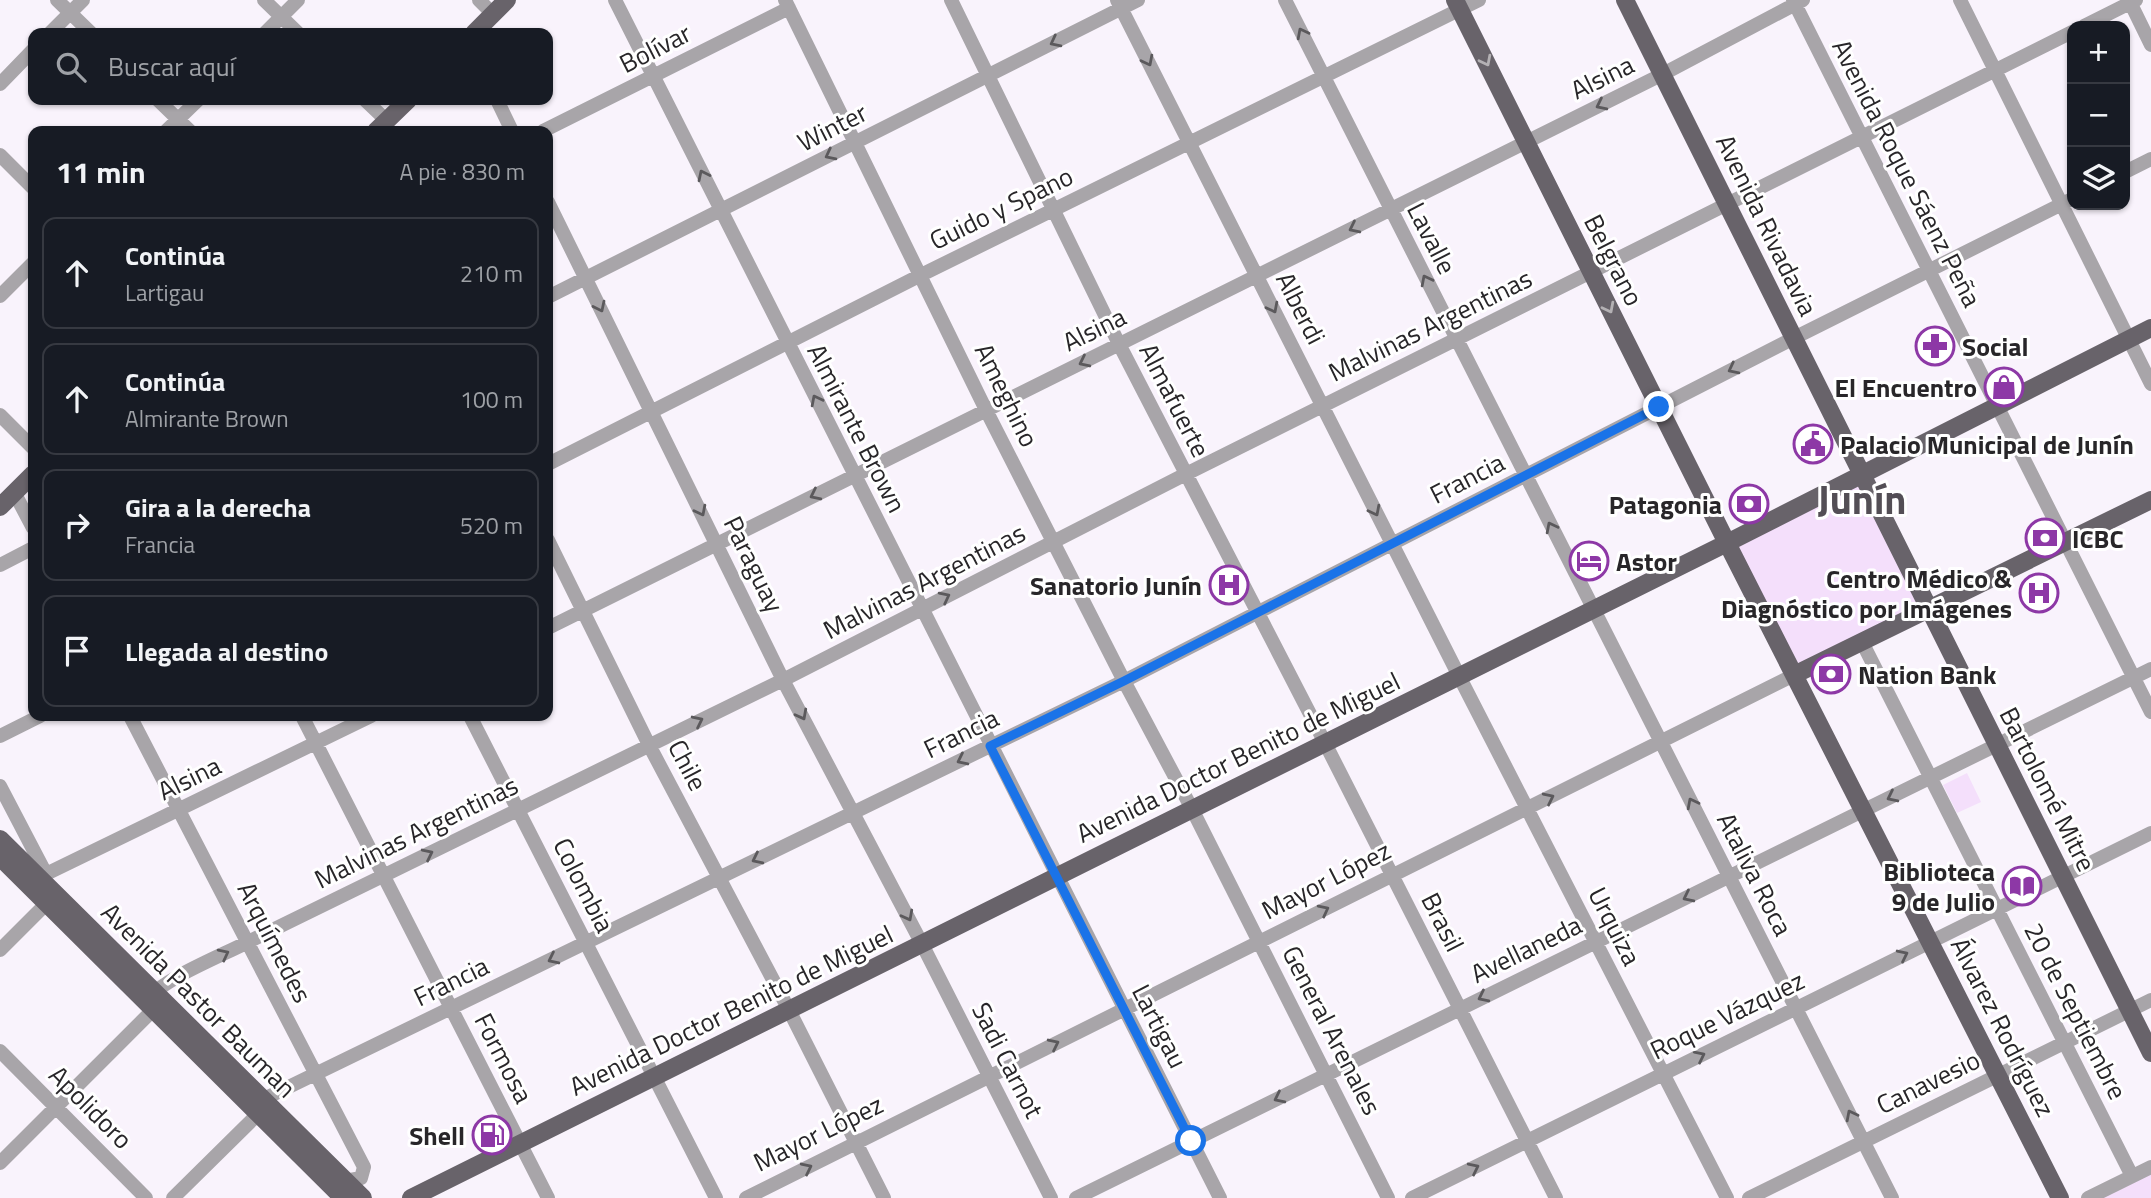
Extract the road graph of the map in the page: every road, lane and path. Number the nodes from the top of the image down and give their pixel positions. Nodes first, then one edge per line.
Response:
1 (57, 0) edge
2 (83, 0) edge
3 (264, 0) edge
4 (298, 0) edge
5 (479, 0) edge
6 (507, 0) edge
7 (615, 0) edge
8 (951, 0) edge
9 (1138, 0) edge
10 (1285, 0) edge
11 (1479, 0) edge
12 (1625, 0) edge
13 (1960, 0) edge
14 (1797, 1) edge
15 (2131, 1) edge
16 (787, 4) edge
17 (1119, 4) edge
18 (1458, 5) edge
19 (70, 13) junction
20 (493, 14) junction
21 (281, 17) junction
22 (2093, 21) edge
23 (55, 28) edge
24 (86, 28) edge
25 (270, 28) edge
26 (293, 28) edge
27 (479, 28) edge
28 (2067, 35) edge
29 (2151, 45) edge
30 (28, 55) edge
31 (1995, 71) junction
32 (1662, 74) junction
33 (1323, 75) junction
34 (654, 76) junction
35 (988, 76) junction
36 (0, 84) edge
37 (163, 105) edge
38 (193, 105) edge
39 (369, 105) edge
40 (403, 105) edge
41 (499, 105) edge
42 (178, 120) junction
43 (171, 126) edge
44 (185, 126) edge
45 (382, 126) edge
46 (510, 126) edge
47 (552, 126) edge
48 (1862, 138) junction
49 (855, 142) junction
50 (1189, 142) junction
51 (1526, 142) junction
52 (0, 155) edge
53 (2151, 159) edge
54 (2130, 170) edge
55 (28, 183) edge
56 (2067, 201) edge
57 (1727, 205) junction
58 (1391, 209) junction
59 (1053, 210) junction
60 (2071, 210) edge
61 (720, 211) junction
62 (553, 212) edge
63 (28, 268) edge
64 (1929, 270) junction
65 (1592, 273) junction
66 (921, 275) junction
67 (1257, 276) junction
68 (586, 278) junction
69 (553, 294) edge
70 (0, 296) edge
71 (2151, 328) edge
72 (1794, 338) junction
73 (2129, 339) junction
74 (1457, 340) junction
75 (787, 343) junction
76 (1119, 345) junction
77 (2151, 384) edge
78 (1997, 405) junction
79 (1322, 407) junction
80 (1659, 407) junction
81 (986, 410) junction
82 (652, 412) junction
83 (0, 415) edge
84 (28, 443) edge
85 (553, 462) edge
86 (1862, 473) junction
87 (1186, 474) junction
88 (854, 476) junction
89 (1525, 476) junction
90 (28, 479) edge
91 (15, 492) junction
92 (2151, 500) edge
93 (0, 507) edge
94 (28, 518) edge
95 (1053, 542) junction
96 (2065, 542) junction
97 (1727, 543) junction
98 (718, 544) junction
99 (1392, 544) junction
100 (553, 550) edge
101 (28, 551) edge
102 (0, 565) edge
103 (1929, 608) junction
104 (922, 609) junction
105 (1593, 610) junction
106 (583, 611) junction
107 (1257, 613) junction
108 (553, 626) edge
109 (1862, 642) junction
110 (2151, 669) edge
111 (1459, 676) junction
112 (1794, 676) junction
113 (2134, 678) junction
114 (783, 680) junction
115 (1124, 681) junction
116 (2151, 712) edge
117 (30, 721) edge
118 (133, 721) edge
119 (305, 721) edge
120 (361, 721) edge
121 (473, 721) edge
122 (0, 736) edge
123 (1660, 742) junction
124 (316, 743) junction
125 (1325, 743) junction
126 (649, 745) junction
127 (990, 746) junction
128 (1997, 746) junction
129 (1931, 778) junction
130 (0, 786) edge
131 (1527, 808) junction
132 (518, 809) junction
133 (1192, 809) junction
134 (180, 811) junction
135 (1864, 811) junction
136 (853, 812) junction
137 (2151, 833) edge
138 (0, 839) edge
139 (0, 857) edge
140 (383, 875) junction
141 (1392, 876) junction
142 (2063, 876) junction
143 (720, 877) junction
144 (1056, 877) junction
145 (1729, 877) junction
146 (39, 880) junction
147 (52, 899) junction
148 (1997, 909) junction
149 (248, 942) junction
150 (1260, 942) junction
151 (1596, 942) junction
152 (1930, 942) junction
153 (586, 943) junction
154 (922, 944) junction
155 (0, 950) edge
156 (2151, 1000) edge
157 (154, 1001) junction
158 (451, 1008) junction
159 (1796, 1008) junction
160 (1460, 1009) junction
161 (789, 1010) junction
162 (1124, 1010) junction
163 (2130, 1011) junction
164 (2064, 1043) junction
165 (0, 1051) edge
166 (2151, 1053) edge
167 (316, 1074) junction
168 (1327, 1074) junction
169 (1664, 1074) junction
170 (1998, 1075) junction
171 (990, 1076) junction
172 (654, 1077) junction
173 (57, 1107) junction
174 (260, 1107) junction
175 (1191, 1141) junction
176 (1527, 1141) junction
177 (1864, 1141) junction
178 (521, 1143) junction
179 (856, 1143) junction
180 (0, 1163) edge
181 (2151, 1167) edge
182 (2132, 1176) junction
183 (344, 1190) edge
184 (1437, 1193) edge
185 (146, 1198) edge
186 (173, 1198) edge
187 (363, 1198) edge
188 (411, 1198) edge
189 (548, 1198) edge
190 (716, 1198) edge
191 (746, 1198) edge
192 (884, 1198) edge
193 (1051, 1198) edge
194 (1076, 1198) edge
195 (1220, 1198) edge
196 (1388, 1198) edge
197 (1412, 1198) edge
198 (1556, 1198) edge
199 (1727, 1198) edge
200 (1749, 1198) edge
201 (1892, 1198) edge
202 (2060, 1198) edge
203 (2088, 1198) edge

1 - 19 street
2 - 19 street
3 - 21 street
4 - 21 street
5 - 20 street
6 - 20 main road
7 - 34 street, Almirante Brown
8 - 35 street, Almafuerte
9 - 17 street, Winter
33 -> 10 street, Lavalle
11 - 18 street, Guido y Spano
12 - 32 main road, Avenida Rivadavia
13 - 31 street
14 - 32 street, Alsina
14 - 48 street, Avenida Roque Sáenz Peña
15 - 22 street
15 - 29 street
16 - 34 street, Bolívar
16 - 49 street, Ameghino
17 -> 35 street, Winter
17 -> 50 street, Alberdi
18 - 33 street, Guido y Spano
18 -> 51 main road, Belgrano
19 - 23 street
19 - 24 street
20 - 27 main road
21 - 25 street
21 - 26 street
28 - 31 street, Malvinas Argentinas
30 - 36 street
31 - 48 street, Malvinas Argentinas
31 - 56 street
32 -> 51 street, Alsina
32 - 57 main road, Avenida Rivadavia
33 - 50 street, Guido y Spano
33 - 58 street, Lavalle
34 - 47 street, Bolívar
61 -> 34 street, Almirante Brown
35 - 49 street, Winter
35 - 59 street, Almafuerte
37 - 42 street
38 - 42 street
39 - 45 street
40 - 45 main road
41 - 46 street
42 - 43 street
42 - 44 street
48 - 57 street, Malvinas Argentinas
48 - 64 street, Avenida Roque Sáenz Peña
49 -> 61 street, Winter
49 - 66 street, Ameghino
50 - 59 street, Guido y Spano
50 - 67 street, Alberdi
51 - 58 street, Alsina
51 - 65 main road, Belgrano
52 - 55 street
53 - 54 street
56 - 64 street, Francia
57 - 65 street, Malvinas Argentinas
57 - 72 main road, Avenida Rivadavia
58 -> 67 street, Alsina
74 -> 58 street, Lavalle
59 - 66 street, Guido y Spano
59 - 76 street, Almafuerte
60 - 73 street
61 - 68 street, Winter
61 - 75 street, Almirante Brown
62 - 68 street, Paraguay
63 - 70 street
64 - 72 street, Francia
64 - 78 street, Avenida Roque Sáenz Peña
65 - 74 street, Malvinas Argentinas
65 -> 80 main road, Belgrano
66 - 75 street, Guido y Spano
66 - 81 street, Ameghino
67 - 76 street, Alsina
67 -> 79 street, Alberdi
68 - 69 street, Winter
68 -> 82 street, Paraguay
71 - 73 main road, Avenida Doctor Benito de Miguel
72 -> 80 street, Francia
72 - 86 main road, Avenida Rivadavia
73 - 77 street
73 - 78 main road, Avenida Doctor Benito de Miguel
74 - 79 street, Malvinas Argentinas
74 - 89 street, Lavalle
75 - 82 street, Guido y Spano
88 -> 75 street, Almirante Brown
76 -> 81 street, Alsina
76 - 87 street, Almafuerte
78 - 86 main road, Avenida Doctor Benito de Miguel
78 - 96 street, Avenida Roque Sáenz Peña
79 - 87 street, Malvinas Argentinas
79 -> 99 street, Alberdi
80 - 89 street, Francia
80 - 97 main road, Belgrano
81 - 88 street, Alsina
81 - 95 street, Ameghino
82 - 85 street, Guido y Spano
82 -> 98 street, Paraguay
83 - 84 street
86 - 97 main road, Avenida Doctor Benito de Miguel
86 - 103 main road, Bartolomé Mitre
87 - 95 street, Malvinas Argentinas
87 - 107 street, Almafuerte
88 -> 98 street, Alsina
88 - 104 street, Almirante Brown
89 - 99 street, Francia
105 -> 89 street, Lavalle
90 - 91 main road
91 - 93 main road
91 - 94 street
92 - 96 main road, Mayor López
104 -> 95 street, Malvinas Argentinas
95 - 115 street, Ameghino
96 - 103 main road, Mayor López
96 - 113 street, Avenida Roque Sáenz Peña
97 - 105 main road, Avenida Doctor Benito de Miguel
97 - 112 main road, Álvarez Rodríguez
98 - 106 street, Alsina
98 - 114 street, Paraguay
99 - 107 street, Francia
99 - 111 street, Alberdi
100 - 106 street, Chile
101 - 102 street
103 - 109 main road, Mayor López
103 - 128 main road, Bartolomé Mitre
104 - 114 street, Malvinas Argentinas
104 - 127 street, Almirante Brown
105 - 111 main road, Avenida Doctor Benito de Miguel
105 - 123 street, Ataliva Roca
106 - 108 street, Alsina
106 - 126 street, Chile
107 - 115 street, Francia
107 - 125 street, Almafuerte
109 - 112 main road, Mayor López
109 - 129 street, 20 de Septiembre
110 - 113 street, Avellaneda
111 - 125 main road, Avenida Doctor Benito de Miguel
111 - 131 street, Urquiza
112 - 123 street, Mayor López
112 - 135 main road, Álvarez Rodríguez
113 - 116 street, Avenida Roque Sáenz Peña
113 - 128 street, Avellaneda
126 -> 114 street, Malvinas Argentinas
114 -> 136 street, Paraguay
115 - 127 street, Francia
115 - 133 street, Ameghino
117 - 122 street
118 - 134 street, Arquímedes
119 - 124 street, Formosa
120 - 124 street, Alsina
121 - 132 street, Colombia
131 -> 123 street, Mayor López
145 -> 123 street, Ataliva Roca
124 - 134 street, Alsina
124 - 140 street, Formosa
125 - 133 main road, Avenida Doctor Benito de Miguel
125 - 141 street, Brasil
126 - 132 street, Malvinas Argentinas
126 - 143 street, Chile
127 -> 136 street, Francia
127 - 144 street, Almirante Brown
128 - 129 street, Avellaneda
128 - 142 main road, Bartolomé Mitre
129 -> 135 street, Avellaneda
129 - 148 street, 20 de Septiembre
130 - 146 street
131 - 141 street, Mayor López
131 - 151 street, Urquiza
140 -> 132 street, Malvinas Argentinas
132 - 153 street, Colombia
133 - 144 main road, Avenida Doctor Benito de Miguel
133 - 150 street, General Arenales
134 - 146 street, Alsina
134 - 149 street, Arquímedes
135 - 145 street, Avellaneda
135 - 152 main road, Álvarez Rodríguez
136 -> 143 street, Francia
136 -> 154 street, Paraguay
137 - 142 street, Roque Vázquez
138 - 146 main road, Avenida Pastor Bauman
139 - 146 main road, Avenida Pastor Bauman
140 - 149 street, Malvinas Argentinas
140 - 158 street, Formosa
150 -> 141 street, Mayor López
141 - 160 street, Brasil
142 - 148 street, Roque Vázquez
142 - 163 main road, Bartolomé Mitre
143 - 153 street, Francia
143 - 161 street, Chile
144 - 154 main road, Avenida Doctor Benito de Miguel
144 - 162 street, Lartigau
145 -> 151 street, Avellaneda
145 - 159 street, Ataliva Roca
146 - 147 main road, Avenida Pastor Bauman
147 - 155 street
147 - 157 main road, Avenida Pastor Bauman
148 - 152 street, Roque Vázquez
148 - 164 street, 20 de Septiembre
157 -> 149 street, Malvinas Argentinas
149 - 167 street, Arquímedes
150 - 162 street, Mayor López
150 - 168 street, General Arenales
151 -> 160 street, Avellaneda
151 - 169 street, Urquiza
159 -> 152 street, Roque Vázquez
152 - 170 main road, Álvarez Rodríguez
153 -> 158 street, Francia
153 - 172 street, Colombia
154 - 161 main road, Avenida Doctor Benito de Miguel
154 - 171 street, Sadi Carnot
156 - 163 street, Canavesio
157 - 173 street, Malvinas Argentinas
157 - 174 main road, Avenida Pastor Bauman
158 - 167 street, Francia
158 - 178 street, Formosa
169 -> 159 street, Roque Vázquez
177 -> 159 street, Ataliva Roca
160 - 168 street, Avellaneda
160 - 176 street, Brasil
161 - 172 main road, Avenida Doctor Benito de Miguel
161 - 179 street, Chile
171 -> 162 street, Mayor López
162 - 175 street, Lartigau
163 - 164 street, Canavesio
163 - 166 main road, Bartolomé Mitre
164 - 170 street, Canavesio
164 - 182 street, 20 de Septiembre
165 - 173 street, Apolidoro
167 - 174 street, Francia
167 - 183 street, Arquímedes
168 -> 175 street, Avellaneda
168 - 196 street, General Arenales
169 - 176 street, Roque Vázquez
169 - 199 street, Urquiza
170 - 177 street, Canavesio
170 - 202 main road, Álvarez Rodríguez
171 - 179 street, Mayor López
171 - 193 street, Sadi Carnot
172 - 178 main road, Avenida Doctor Benito de Miguel
172 - 190 street, Colombia
173 - 180 street, Malvinas Argentinas
173 - 185 street, Apolidoro
174 - 183 main road, Avenida Pastor Bauman
174 - 186 street, Francia
175 - 194 street, Avellaneda
175 - 195 street, Lartigau
184 -> 176 street, Roque Vázquez
176 - 198 street, Brasil
177 - 200 street, Canavesio
177 - 201 street, Ataliva Roca
178 - 188 main road, Avenida Doctor Benito de Miguel
178 - 189 street, Formosa
191 -> 179 street, Mayor López
179 - 192 street, Chile
181 - 182 street
182 - 203 street
183 - 187 main road, Avenida Pastor Bauman
184 - 197 street, Roque Vázquez

